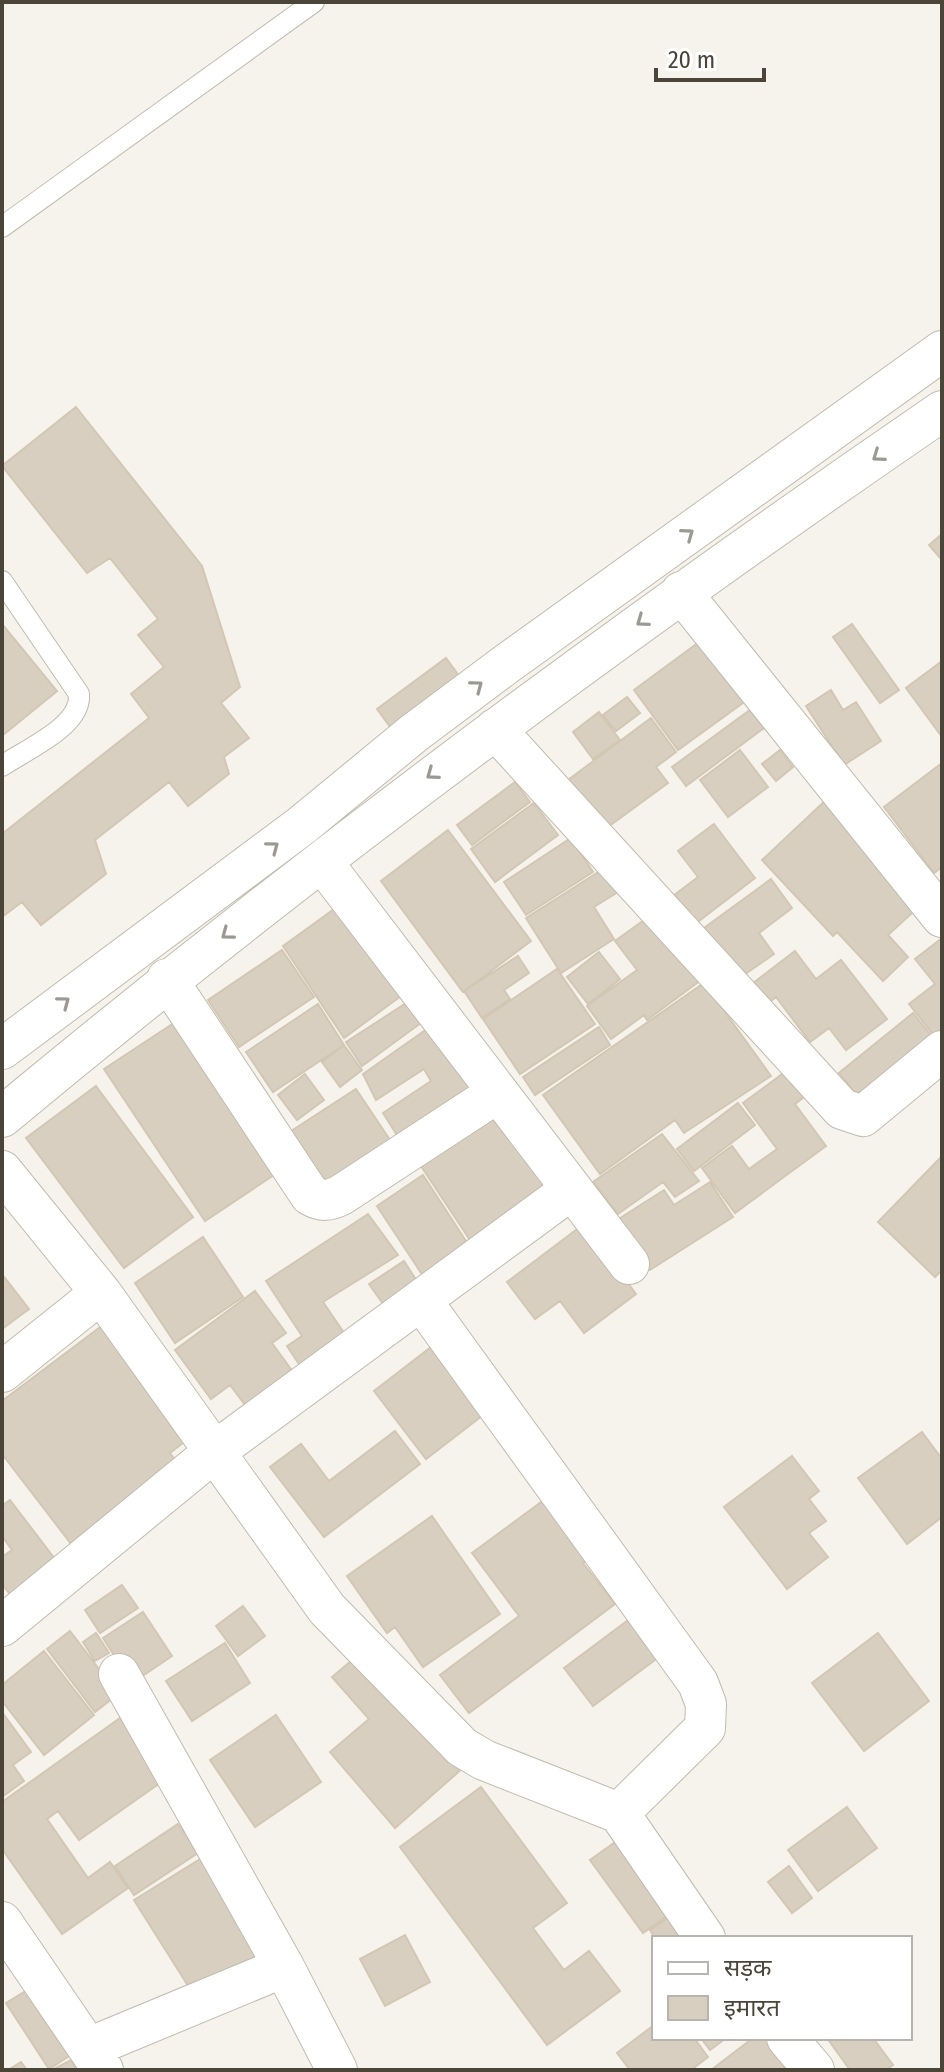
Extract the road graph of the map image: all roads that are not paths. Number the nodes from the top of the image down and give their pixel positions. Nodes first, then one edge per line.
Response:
1 (314, 2) edge
2 (2, 227) edge
3 (942, 351) edge
4 (941, 414) edge
5 (4, 590) edge
6 (681, 592) junction
7 (495, 729) junction
8 (2, 766) edge
9 (323, 863) junction
10 (942, 917) edge
11 (167, 979) junction
12 (2, 1049) edge
13 (942, 1051) edge
14 (497, 1093) junction
15 (2, 1117) edge
16 (2, 1171) edge
17 (572, 1189) junction
18 (629, 1264) dead end
19 (101, 1293) junction
20 (421, 1300) junction
21 (2, 1372) edge
22 (214, 1452) junction
23 (2, 1626) edge
24 (119, 1674) dead end
25 (619, 1813) junction
26 (2, 1922) edge
27 (704, 1936) edge
28 (284, 1967) junction
29 (789, 2040) edge
30 (97, 2059) edge
31 (337, 2070) edge
32 (814, 2070) edge

1 - 2 lane
12 -> 3 street
4 -> 6 street
5 - 8 lane
6 -> 7 street
6 - 10 street
7 -> 9 street
7 - 13 street
9 -> 11 street
9 - 14 street
11 - 14 street
11 - 15 street
14 - 17 street
16 - 19 street
17 - 18 street
17 - 20 street
19 - 21 street
19 - 22 street
20 - 22 street
20 - 25 street
22 - 23 street
22 - 25 street
24 - 28 street
25 - 27 street
26 - 30 street
28 - 30 street
28 - 31 street
29 - 32 street

